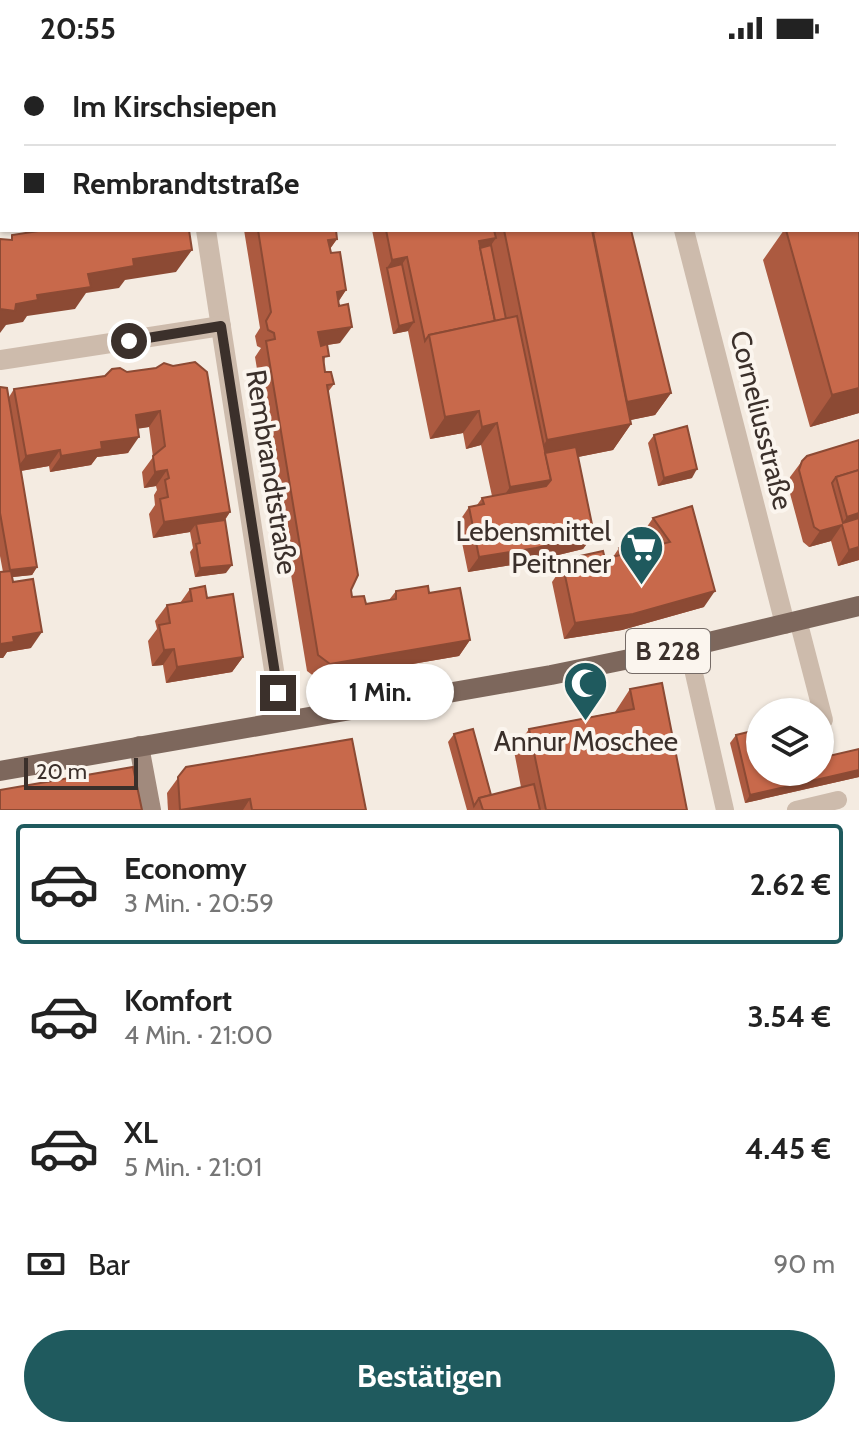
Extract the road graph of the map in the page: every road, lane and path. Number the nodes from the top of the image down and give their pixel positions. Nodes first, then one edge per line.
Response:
1 (206, 232) edge
2 (685, 232) edge
3 (221, 326) junction
4 (0, 360) edge
5 (859, 606) edge
6 (791, 622) junction
7 (688, 647) junction
8 (817, 698) edge
9 (282, 722) junction
10 (139, 746) junction
11 (0, 771) edge
12 (838, 800) dead end
13 (151, 810) edge
14 (725, 810) edge
15 (796, 810) edge

1 - 3 street, Rembrandtstraße
2 - 6 street, Corneliusstraße
3 - 4 street
3 - 9 street, Rembrandtstraße
5 - 6 main road, B 228
6 - 7 main road, B 228
6 - 8 lane
7 - 9 main road, B 228
7 - 14 lane
9 - 10 main road, B 228
10 - 11 main road, B 228
10 - 13 main road
12 - 15 lane

